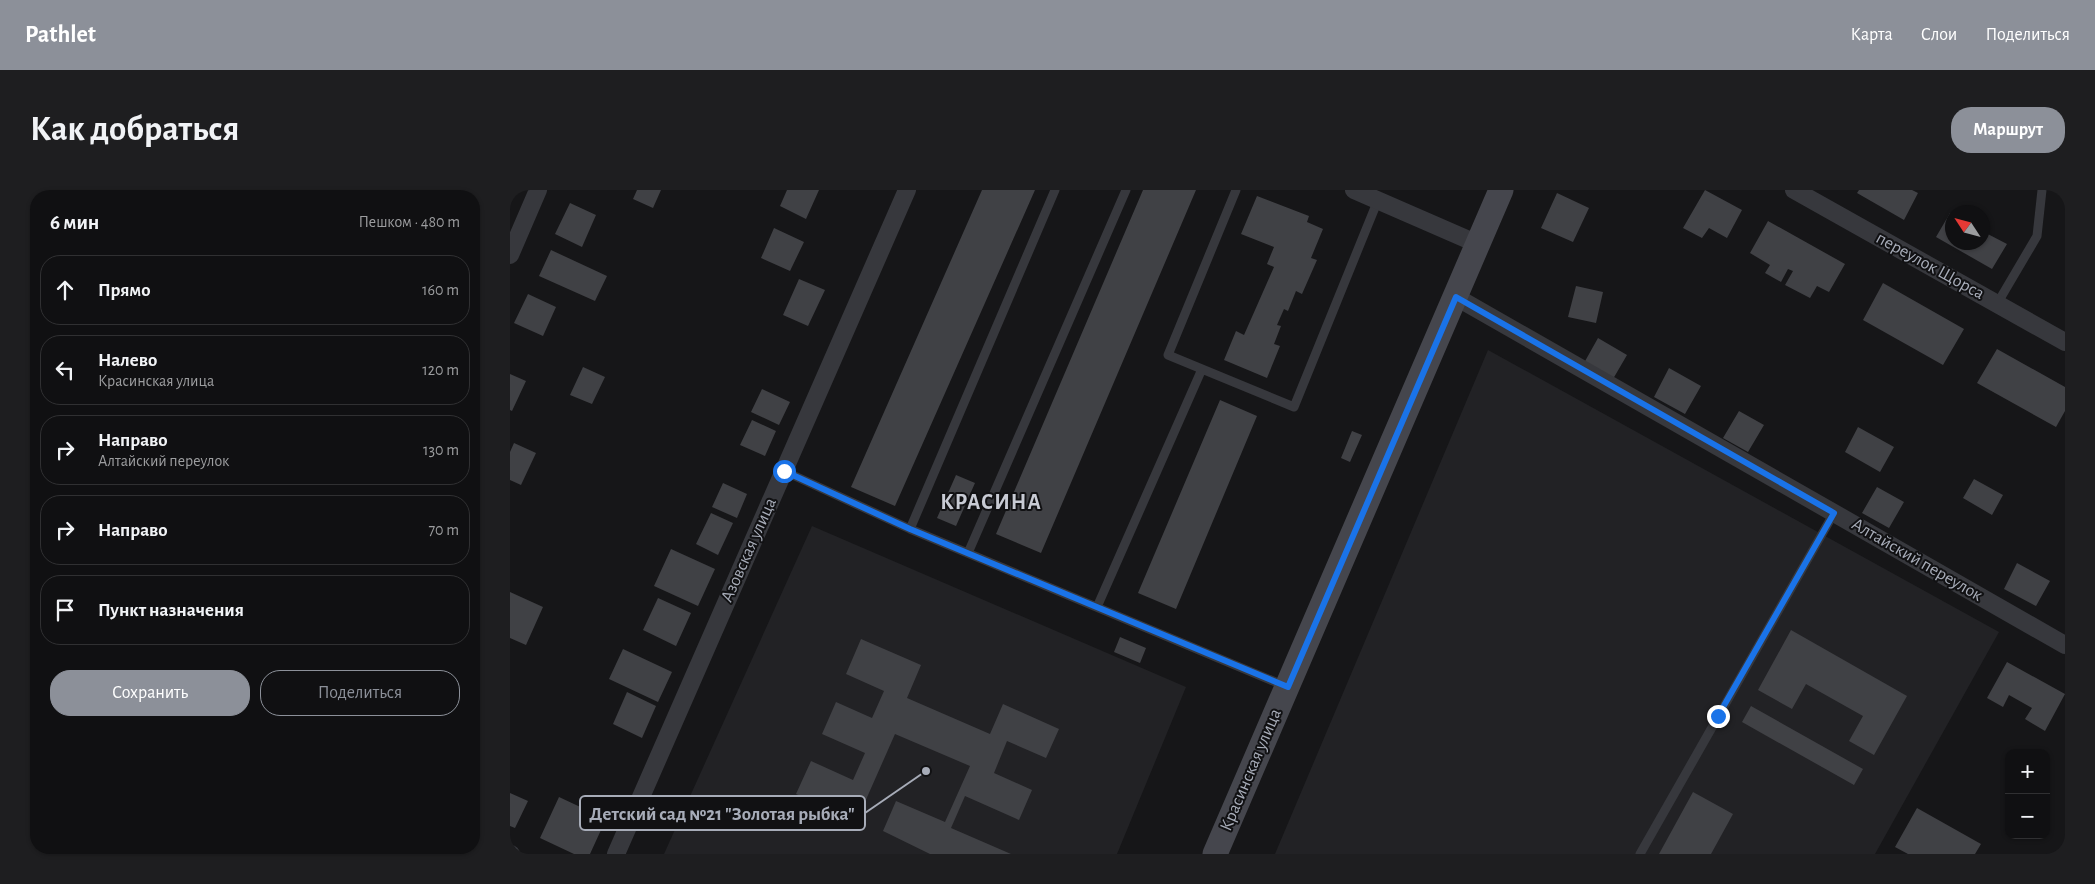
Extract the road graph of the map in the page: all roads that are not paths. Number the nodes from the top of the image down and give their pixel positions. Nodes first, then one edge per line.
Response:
1 (538, 190) edge
2 (907, 190) edge
3 (1055, 190) edge
4 (1126, 190) edge
5 (1236, 190) edge
6 (1354, 190) edge
7 (1501, 190) edge
8 (1794, 190) edge
9 (2042, 190) edge
10 (1378, 200) junction
11 (1478, 244) junction
12 (510, 255) edge
13 (1456, 297) junction
14 (1997, 304) junction
15 (2065, 342) edge
16 (1202, 369) junction
17 (784, 471) junction
18 (1834, 513) junction
19 (910, 529) junction
20 (968, 553) junction
21 (1096, 607) junction
22 (2065, 645) edge
23 (1288, 687) junction
24 (616, 854) edge
25 (1215, 854) edge
26 (1640, 854) edge

1 - 12 street
2 - 17 street, Азовская улица
3 - 19 lane
4 - 20 lane
5 - 16 lane
6 - 10 street
7 - 11 main road, Красинская улица
8 - 14 street, переулок Щорса
9 - 14 lane
10 - 11 street
10 - 16 lane
11 - 13 main road, Красинская улица
13 - 18 street, Алтайский переулок
13 - 23 main road, Красинская улица
14 - 15 street, переулок Щорса
16 - 21 lane
17 - 19 lane
17 - 24 street, Азовская улица
18 - 22 street, Алтайский переулок
18 - 26 lane
19 - 20 lane
20 - 21 lane
21 - 23 lane
23 - 25 main road, Красинская улица

